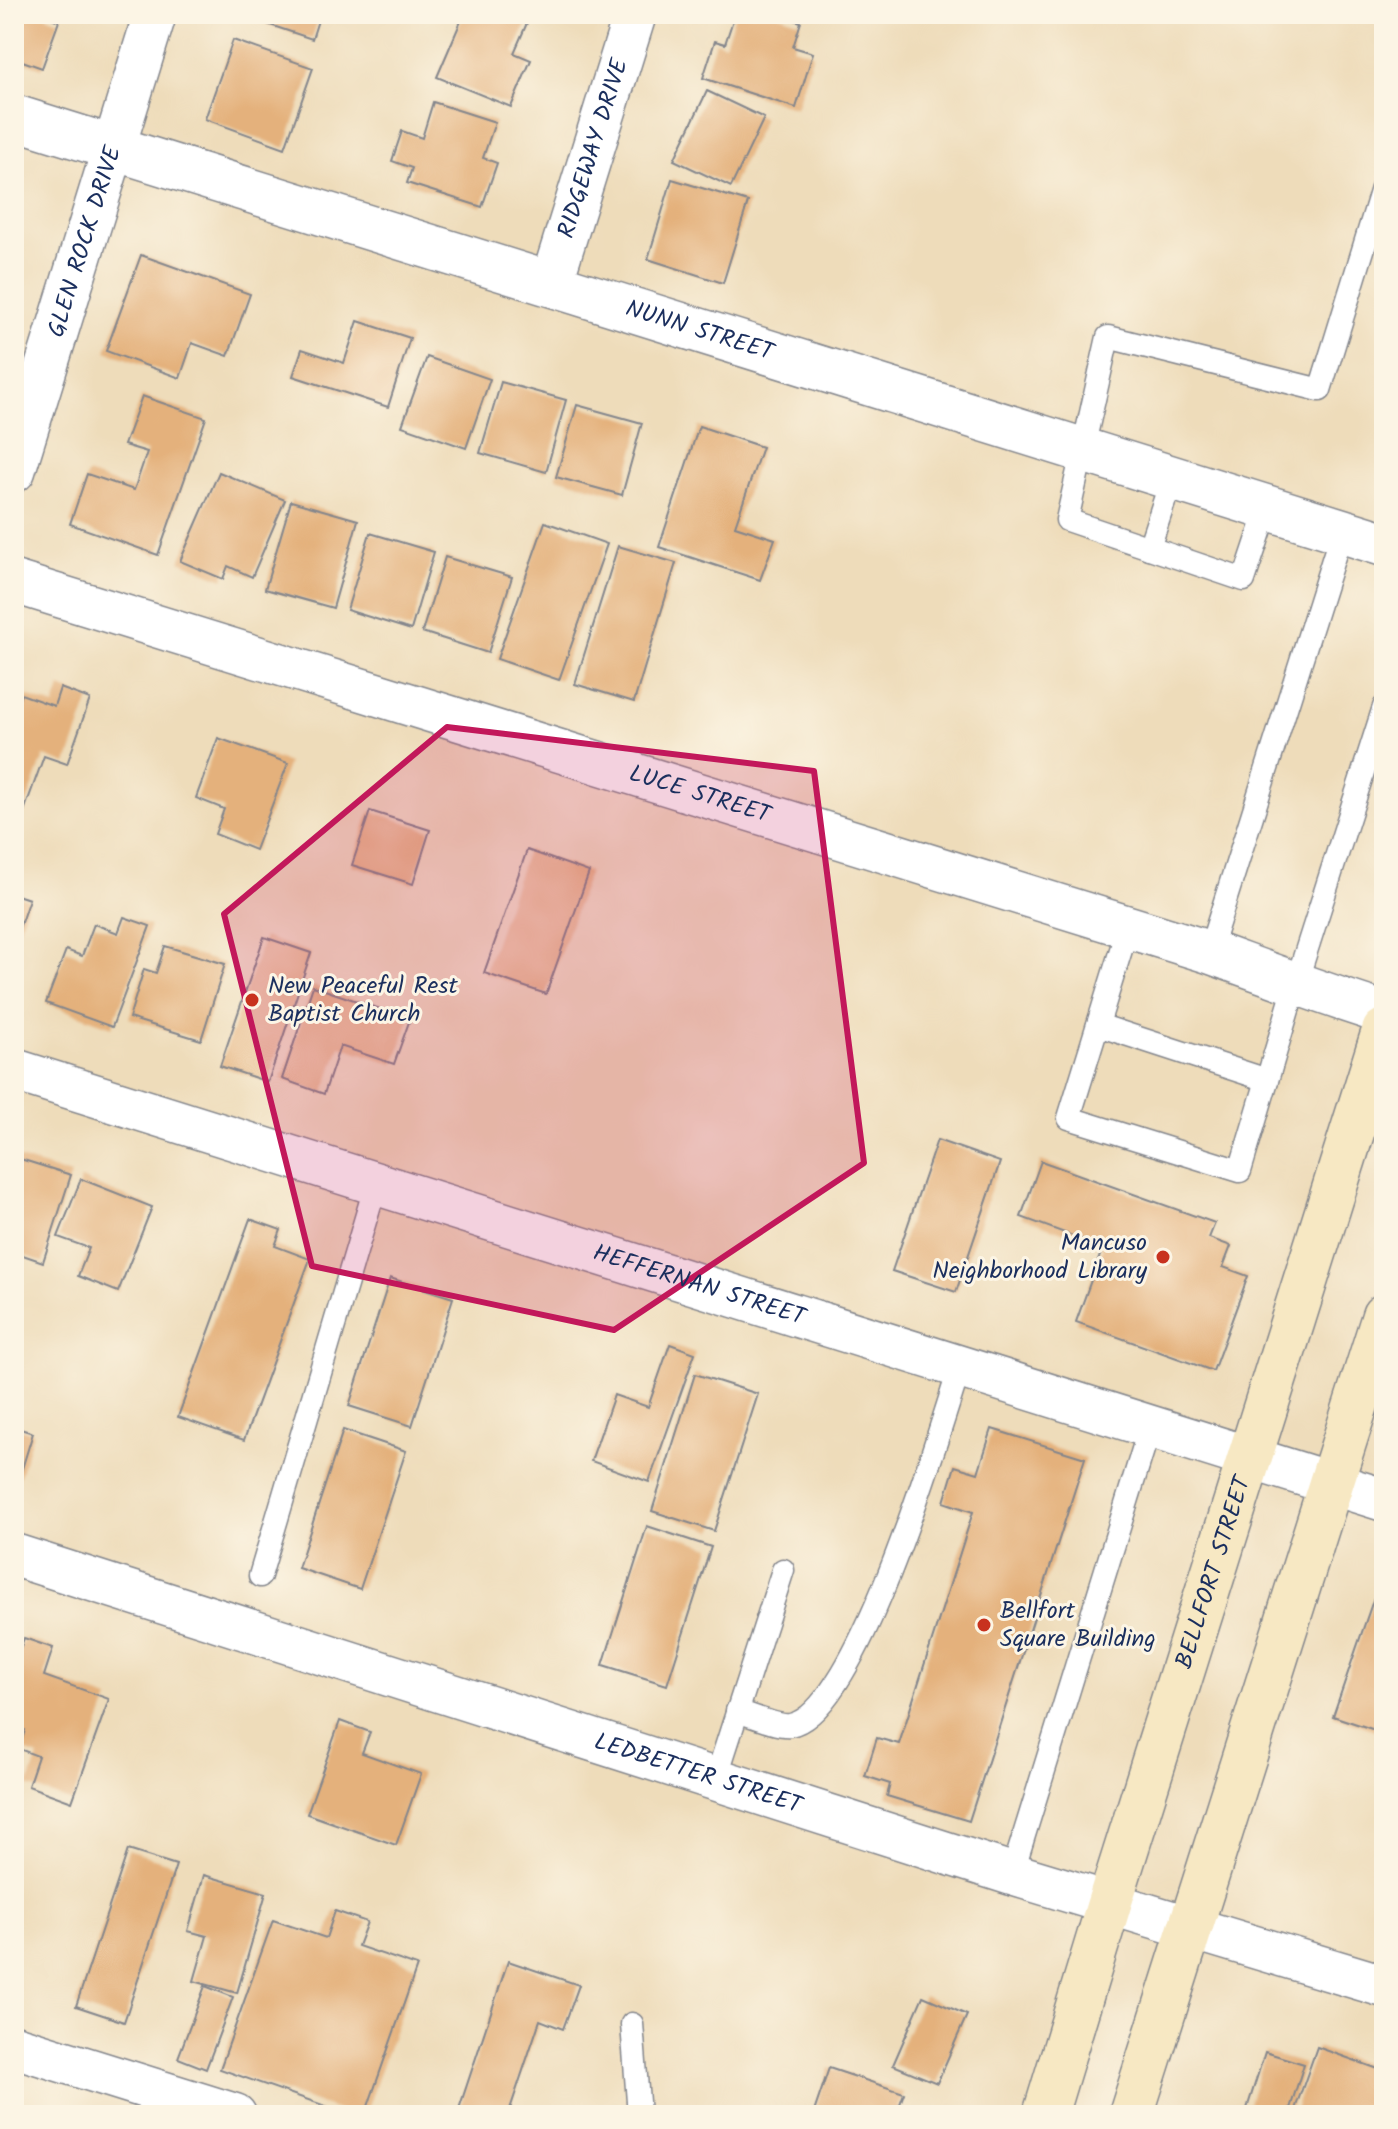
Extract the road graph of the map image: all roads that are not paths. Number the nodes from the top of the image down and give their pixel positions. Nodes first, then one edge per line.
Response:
1 (155, 14) edge
2 (635, 14) edge
3 (14, 117) edge
4 (113, 148) junction
5 (1384, 182) edge
6 (551, 284) junction
7 (1083, 450) junction
8 (14, 471) edge
9 (1172, 478) junction
10 (1268, 508) junction
11 (1342, 531) junction
12 (1384, 544) edge
13 (1149, 548) junction
14 (14, 582) edge
15 (1384, 707) edge
16 (1128, 927) junction
17 (1209, 952) junction
18 (1296, 983) junction
19 (1384, 1013) edge
20 (1098, 1025) junction
21 (1384, 1031) edge
22 (14, 1070) edge
23 (1267, 1080) junction
24 (376, 1184) junction
25 (1384, 1316) edge
26 (960, 1367) junction
27 (1150, 1427) junction
28 (1248, 1457) junction
29 (1331, 1483) junction
30 (1384, 1500) edge
31 (14, 1555) edge
32 (783, 1570) dead end
33 (260, 1576) dead end
34 (737, 1711) junction
35 (716, 1778) junction
36 (1012, 1874) junction
37 (1109, 1904) junction
38 (1190, 1929) junction
39 (1384, 1986) edge
40 (632, 2024) dead end
41 (14, 2046) edge
42 (235, 2115) edge
43 (639, 2115) edge
44 (1045, 2115) edge
45 (1131, 2115) edge

1 - 4 street, GLEN ROCK DRIVE
2 - 6 street, RIDGEWAY DRIVE
3 - 4 street, NUNN STREET
4 - 6 street, NUNN STREET
4 - 8 street, GLEN ROCK DRIVE
5 - 7 lane
6 - 7 street, NUNN STREET
7 - 9 street, NUNN STREET
7 - 13 lane
9 - 10 street, NUNN STREET
9 - 13 lane
10 - 11 street, NUNN STREET
10 - 13 lane
11 - 12 street, NUNN STREET
11 - 17 lane
14 - 16 street, LUCE STREET
15 - 18 lane
16 - 17 street, LUCE STREET
16 - 20 lane
17 - 18 street, LUCE STREET
18 - 19 street, LUCE STREET
18 - 23 lane
20 - 23 lane
20 - 23 lane
21 - 28 main road, BELLFORT STREET
22 - 24 street, HEFFERNAN STREET
24 - 26 street, HEFFERNAN STREET
24 - 33 lane
25 - 29 main road
26 - 27 street, HEFFERNAN STREET
26 - 34 lane
27 - 28 street, HEFFERNAN STREET
27 - 36 lane
28 - 29 street, HEFFERNAN STREET
28 - 37 main road, BELLFORT STREET
29 - 30 street, HEFFERNAN STREET
29 - 38 main road
31 - 35 street, LEDBETTER STREET
32 - 34 lane
34 - 35 lane
35 - 36 street, LEDBETTER STREET
36 - 37 street, LEDBETTER STREET
37 - 38 street, LEDBETTER STREET
37 - 44 main road, BELLFORT STREET
38 - 39 street, LEDBETTER STREET
38 - 45 main road
40 - 43 lane
41 - 42 street

